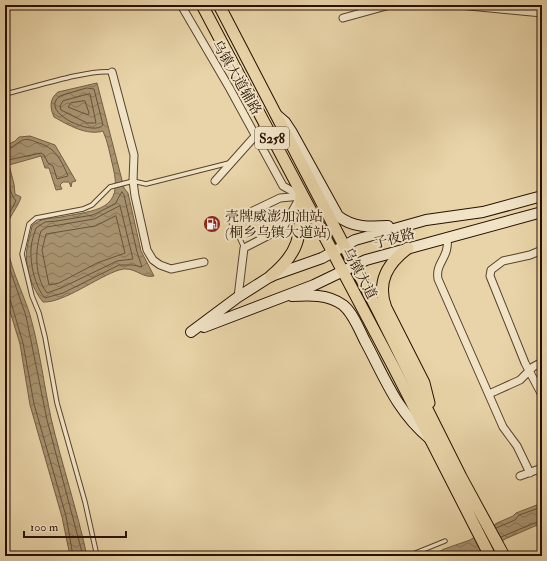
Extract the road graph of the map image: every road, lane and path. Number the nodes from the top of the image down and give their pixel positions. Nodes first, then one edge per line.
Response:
1 (182, 5) edge
2 (218, 5) edge
3 (390, 5) edge
4 (459, 5) edge
5 (202, 6) edge
6 (542, 13) edge
7 (343, 18) dead end
8 (112, 72) joint
9 (261, 86) junction
10 (248, 93) junction
11 (5, 94) edge
12 (276, 114) junction
13 (265, 125) junction
14 (256, 136) junction
15 (232, 163) junction
16 (133, 181) junction
17 (215, 181) dead end
18 (301, 196) junction
19 (542, 196) edge
20 (542, 212) edge
21 (232, 221) joint
22 (408, 225) junction
23 (447, 238) junction
24 (343, 246) junction
25 (244, 248) junction
26 (408, 248) junction
27 (542, 250) edge
28 (332, 253) junction
29 (204, 262) dead end
30 (354, 265) junction
31 (342, 270) junction
32 (271, 276) junction
33 (238, 297) junction
34 (282, 297) junction
35 (542, 362) edge
36 (529, 371) junction
37 (489, 394) junction
38 (542, 395) edge
39 (432, 417) junction
40 (428, 438) junction
41 (542, 468) edge
42 (530, 473) junction
43 (520, 476) dead end
44 (477, 520) junction
45 (445, 541) dead end
46 (504, 555) edge
47 (97, 556) edge
48 (408, 556) edge
49 (490, 556) edge

1 - 14 street, 乌镇大道辅路
2 - 9 main road, 乌镇大道 / S258
3 - 7 street
4 - 6 street
5 - 10 main road, 乌镇大道 / S258
8 - 11 lane
8 - 16 street
9 - 10 main road
9 - 12 main road, 乌镇大道 / S258
10 - 13 main road, 乌镇大道 / S258
12 - 22 main road
12 - 24 main road, 乌镇大道 / S258
13 - 14 street
13 - 18 main road, 乌镇大道 / S258
14 - 15 street
14 - 18 street, 乌镇大道辅路
15 - 16 lane
15 - 17 street
16 - 29 street
16 - 47 lane
18 - 21 street
18 - 25 street
18 - 28 main road, 乌镇大道 / S258
18 - 32 main road
19 - 22 main road, 子夜路
20 - 23 main road, 子夜路
21 - 25 lane
22 - 24 main road, 子夜路
23 - 26 main road, 子夜路
23 - 37 street
24 - 28 main road, 子夜路
24 - 30 main road, 乌镇大道 / S258
25 - 33 street
26 - 30 main road, 子夜路
26 - 39 main road
27 - 36 street
28 - 31 main road, 乌镇大道 / S258
28 - 32 main road, 子夜路
30 - 31 main road, 子夜路
30 - 39 main road, 乌镇大道 / S258
31 - 34 main road, 子夜路
31 - 40 main road, 乌镇大道 / S258
32 - 33 main road, 子夜路
33 - 34 main road, 子夜路
34 - 40 main road
35 - 36 street
36 - 37 street
36 - 38 street
37 - 42 street
39 - 44 main road, 乌镇大道 / S258
40 - 44 main road, 乌镇大道 / S258
41 - 42 street
42 - 43 street
44 - 46 main road, 乌镇大道 / S258
44 - 49 main road, 乌镇大道 / S258
45 - 48 lane

